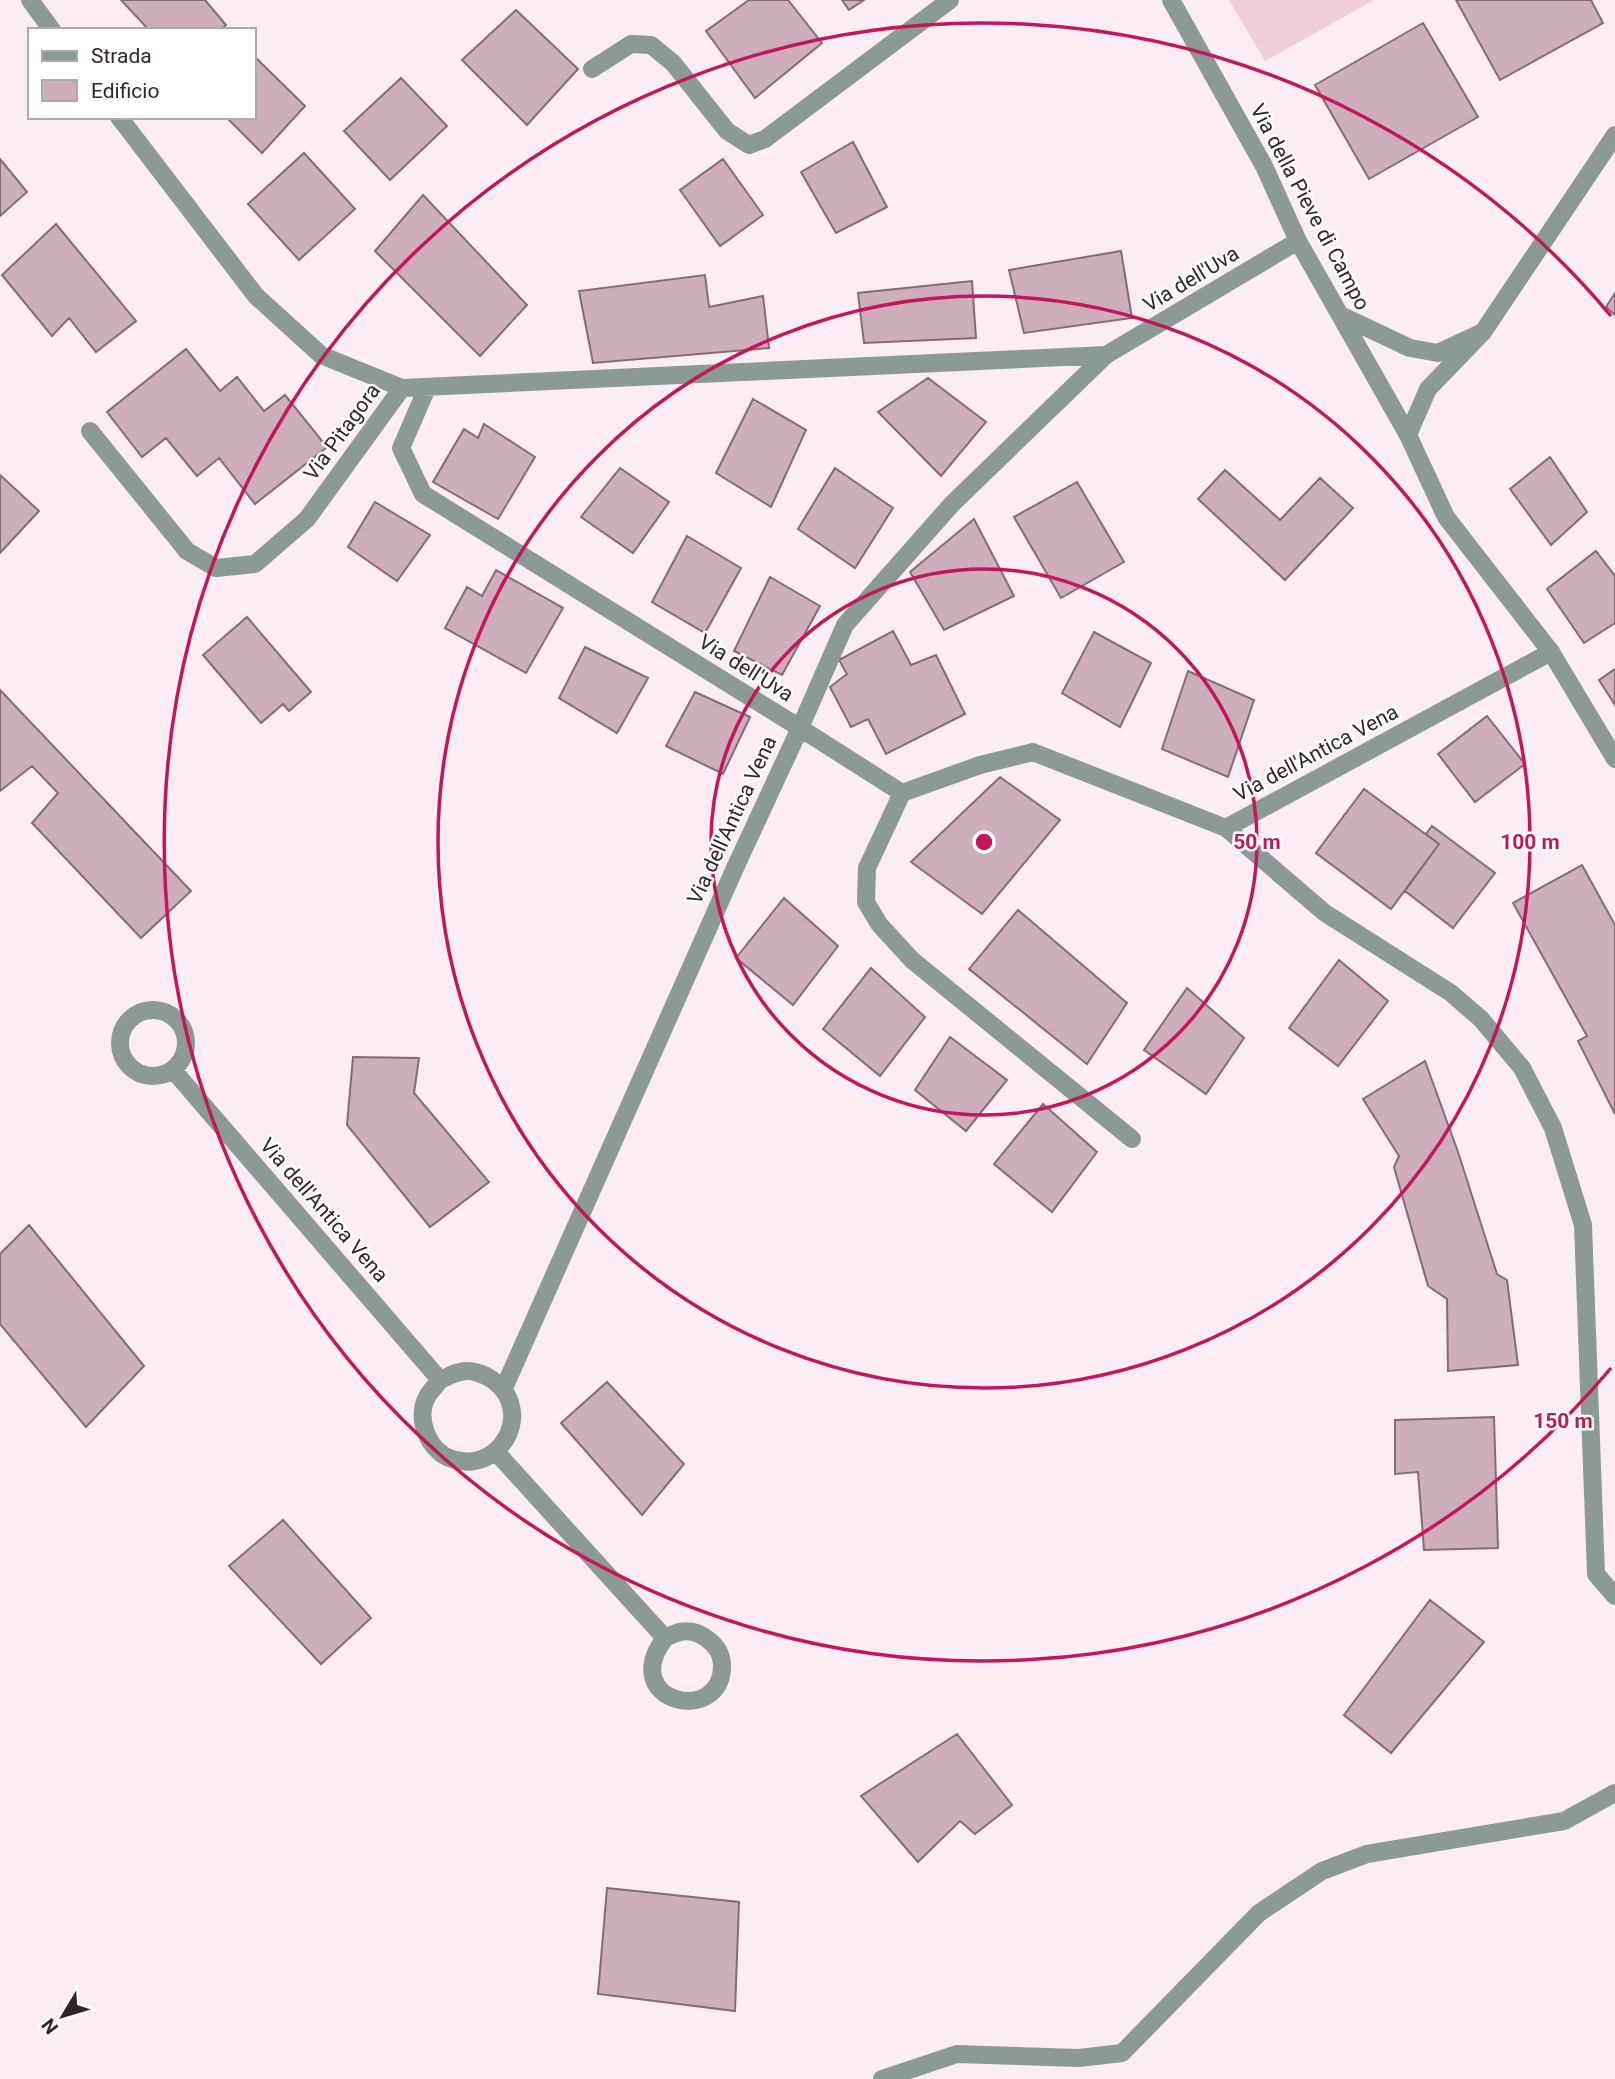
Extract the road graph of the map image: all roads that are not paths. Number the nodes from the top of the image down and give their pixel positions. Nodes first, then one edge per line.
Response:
1 (30, 0) edge
2 (950, 0) edge
3 (1171, 0) edge
4 (51, 28) edge
5 (592, 69) dead end
6 (121, 119) edge
7 (1615, 135) edge
8 (1298, 241) junction
9 (1340, 314) junction
10 (1482, 332) junction
11 (1107, 355) junction
12 (402, 388) junction
13 (427, 388) junction
14 (90, 430) dead end
15 (1408, 435) junction
16 (1551, 652) junction
17 (800, 728) junction
18 (1615, 759) edge
19 (902, 793) junction
20 (1226, 828) junction
21 (173, 1070) dead end
22 (1132, 1139) dead end
23 (440, 1380) junction
24 (504, 1388) junction
25 (496, 1452) junction
26 (1615, 1596) edge
27 (664, 1638) junction
28 (1615, 1793) edge
29 (882, 2079) edge

1 - 4 street
2 - 5 street
3 - 8 street, Via della Pieve di Campo
6 - 12 street, Via Pitagora
7 - 10 street
8 - 9 street, Via della Pieve di Campo
8 - 11 street, Via dell'Uva
9 - 10 street
9 - 15 street, Via della Pieve di Campo
10 - 15 street
11 - 13 street, Via dell'Uva
11 - 17 street, Via dell'Uva
12 - 13 street, Via dell'Uva
12 - 14 street, Via Pitagora
13 - 17 street, Via dell'Uva
15 - 16 street, Via della Pieve di Campo
16 - 18 street, Via della Pieve di Campo
16 - 20 street, Via dell'Antica Vena
17 - 19 street, Via dell'Antica Vena
17 - 24 street, Via dell'Antica Vena
19 - 20 street, Via dell'Antica Vena
19 - 22 street
20 - 26 street
21 - 23 street, Via dell'Antica Vena
23 - 24 street
23 - 25 street
24 - 25 street
25 - 27 street
27 - 27 street
28 - 29 street

